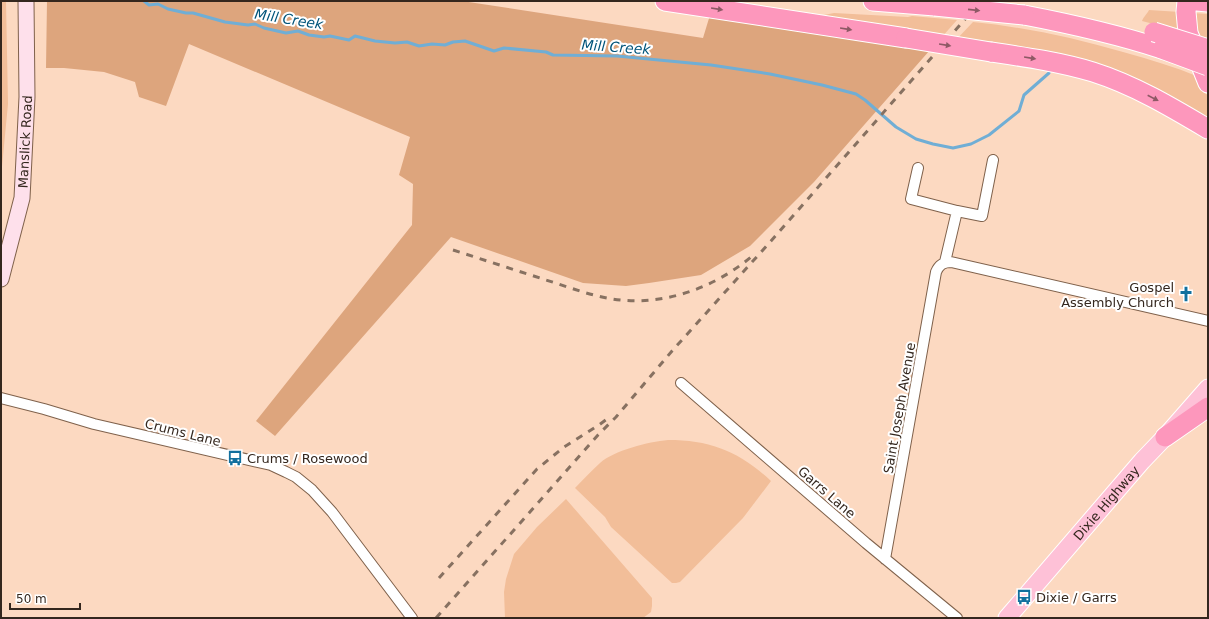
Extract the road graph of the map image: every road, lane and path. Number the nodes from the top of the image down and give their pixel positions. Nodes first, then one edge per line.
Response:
1 (26, 1) edge
2 (665, 1) edge
3 (873, 1) edge
4 (1187, 1) edge
5 (1196, 1) edge
6 (1208, 2) edge
7 (1158, 41) junction
8 (1208, 49) edge
9 (1208, 66) edge
10 (1208, 83) edge
11 (1208, 129) edge
12 (993, 160) dead end
13 (918, 168) dead end
14 (957, 211) junction
15 (943, 263) junction
16 (1, 279) edge
17 (1208, 321) edge
18 (681, 383) dead end
19 (1208, 388) edge
20 (1, 398) edge
21 (1208, 407) edge
22 (1165, 437) junction
23 (885, 558) junction
24 (412, 618) edge
25 (957, 618) edge
26 (1007, 618) edge

1 - 16 main road, Manslick Road
2 -> 11 highway, bridge
3 -> 7 highway, bridge
4 - 10 highway
5 - 6 highway
7 - 8 highway, bridge
7 - 9 highway, bridge
12 - 14 street
13 - 14 street
14 - 15 street, Saint Joseph Avenue
15 - 17 street
15 - 23 street, Saint Joseph Avenue
18 - 23 street, Garrs Lane
19 - 22 main road, Dixie Highway
20 - 24 street, Crums Lane
21 - 22 highway
22 - 26 main road, Dixie Highway
23 - 25 street, Garrs Lane

